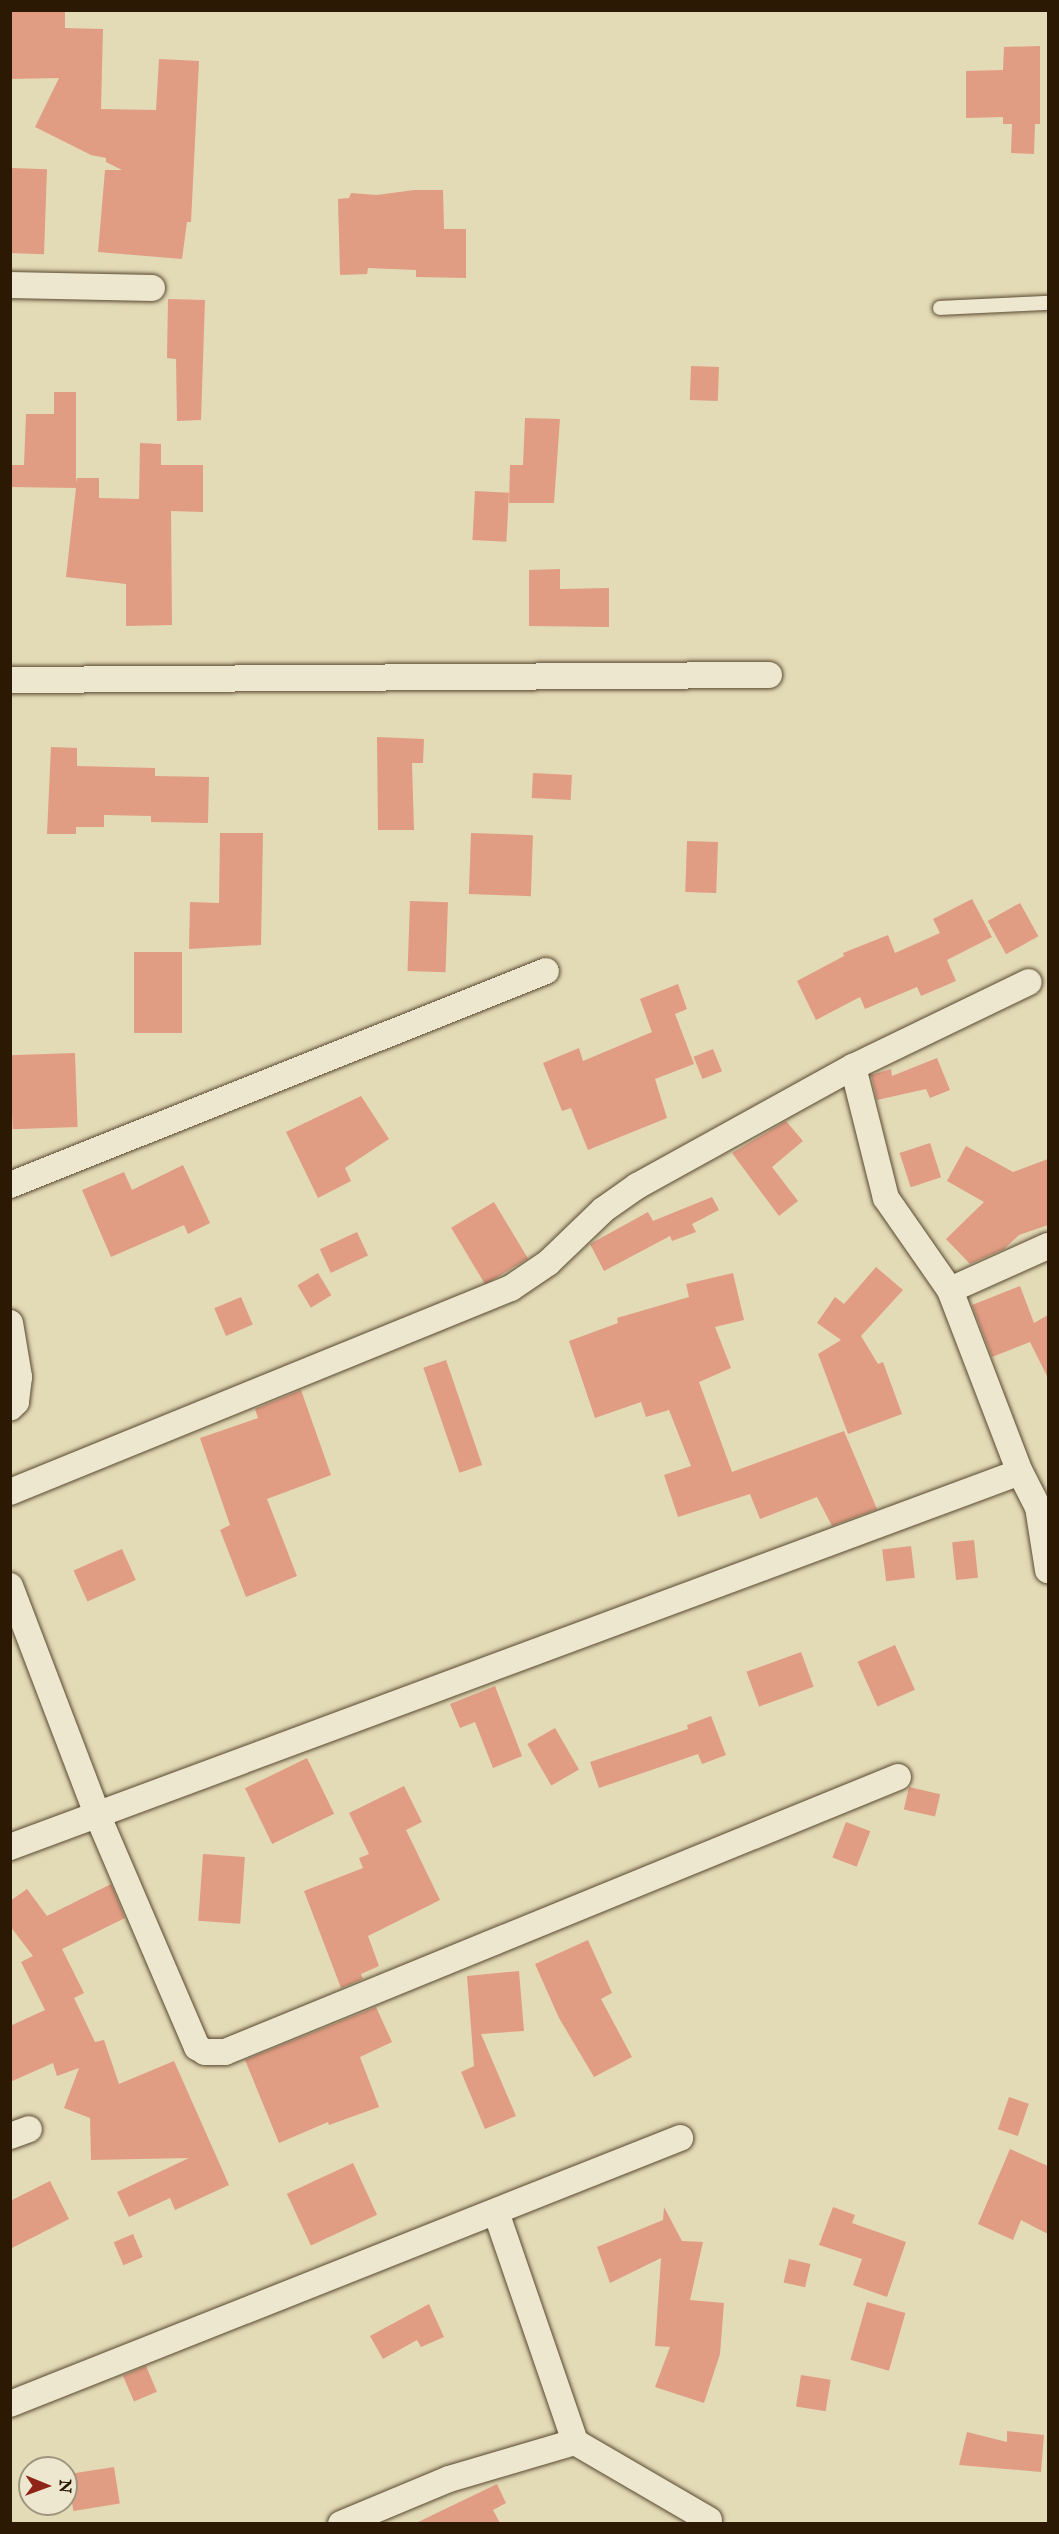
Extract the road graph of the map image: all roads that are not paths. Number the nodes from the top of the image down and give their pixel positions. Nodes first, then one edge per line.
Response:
1 (10, 285) edge
2 (152, 288) dead end
3 (1048, 303) edge
4 (940, 308) dead end
5 (769, 675) dead end
6 (10, 680) edge
7 (546, 971) dead end
8 (1029, 982) dead end
9 (853, 1067) junction
10 (10, 1185) edge
11 (1048, 1246) edge
12 (950, 1290) junction
13 (10, 1323) edge
14 (10, 1407) edge
15 (1020, 1472) junction
16 (10, 1492) edge
17 (1043, 1505) edge
18 (1048, 1570) edge
19 (10, 1586) edge
20 (898, 1777) dead end
21 (97, 1814) junction
22 (10, 1847) edge
23 (680, 2138) dead end
24 (496, 2212) junction
25 (10, 2404) edge
26 (575, 2442) junction
27 (709, 2520) dead end
28 (340, 2523) edge

1 - 2 street
3 - 4 lane
5 - 6 street
7 - 10 street
8 - 9 street
9 - 12 street
9 - 16 street
11 - 12 street
12 - 15 street
13 - 14 street
15 - 17 street
15 - 21 street
17 - 18 street
19 - 21 street
20 - 21 street
21 - 22 street
23 - 24 street
24 - 25 street
24 - 26 street
26 - 27 street
26 - 28 street

